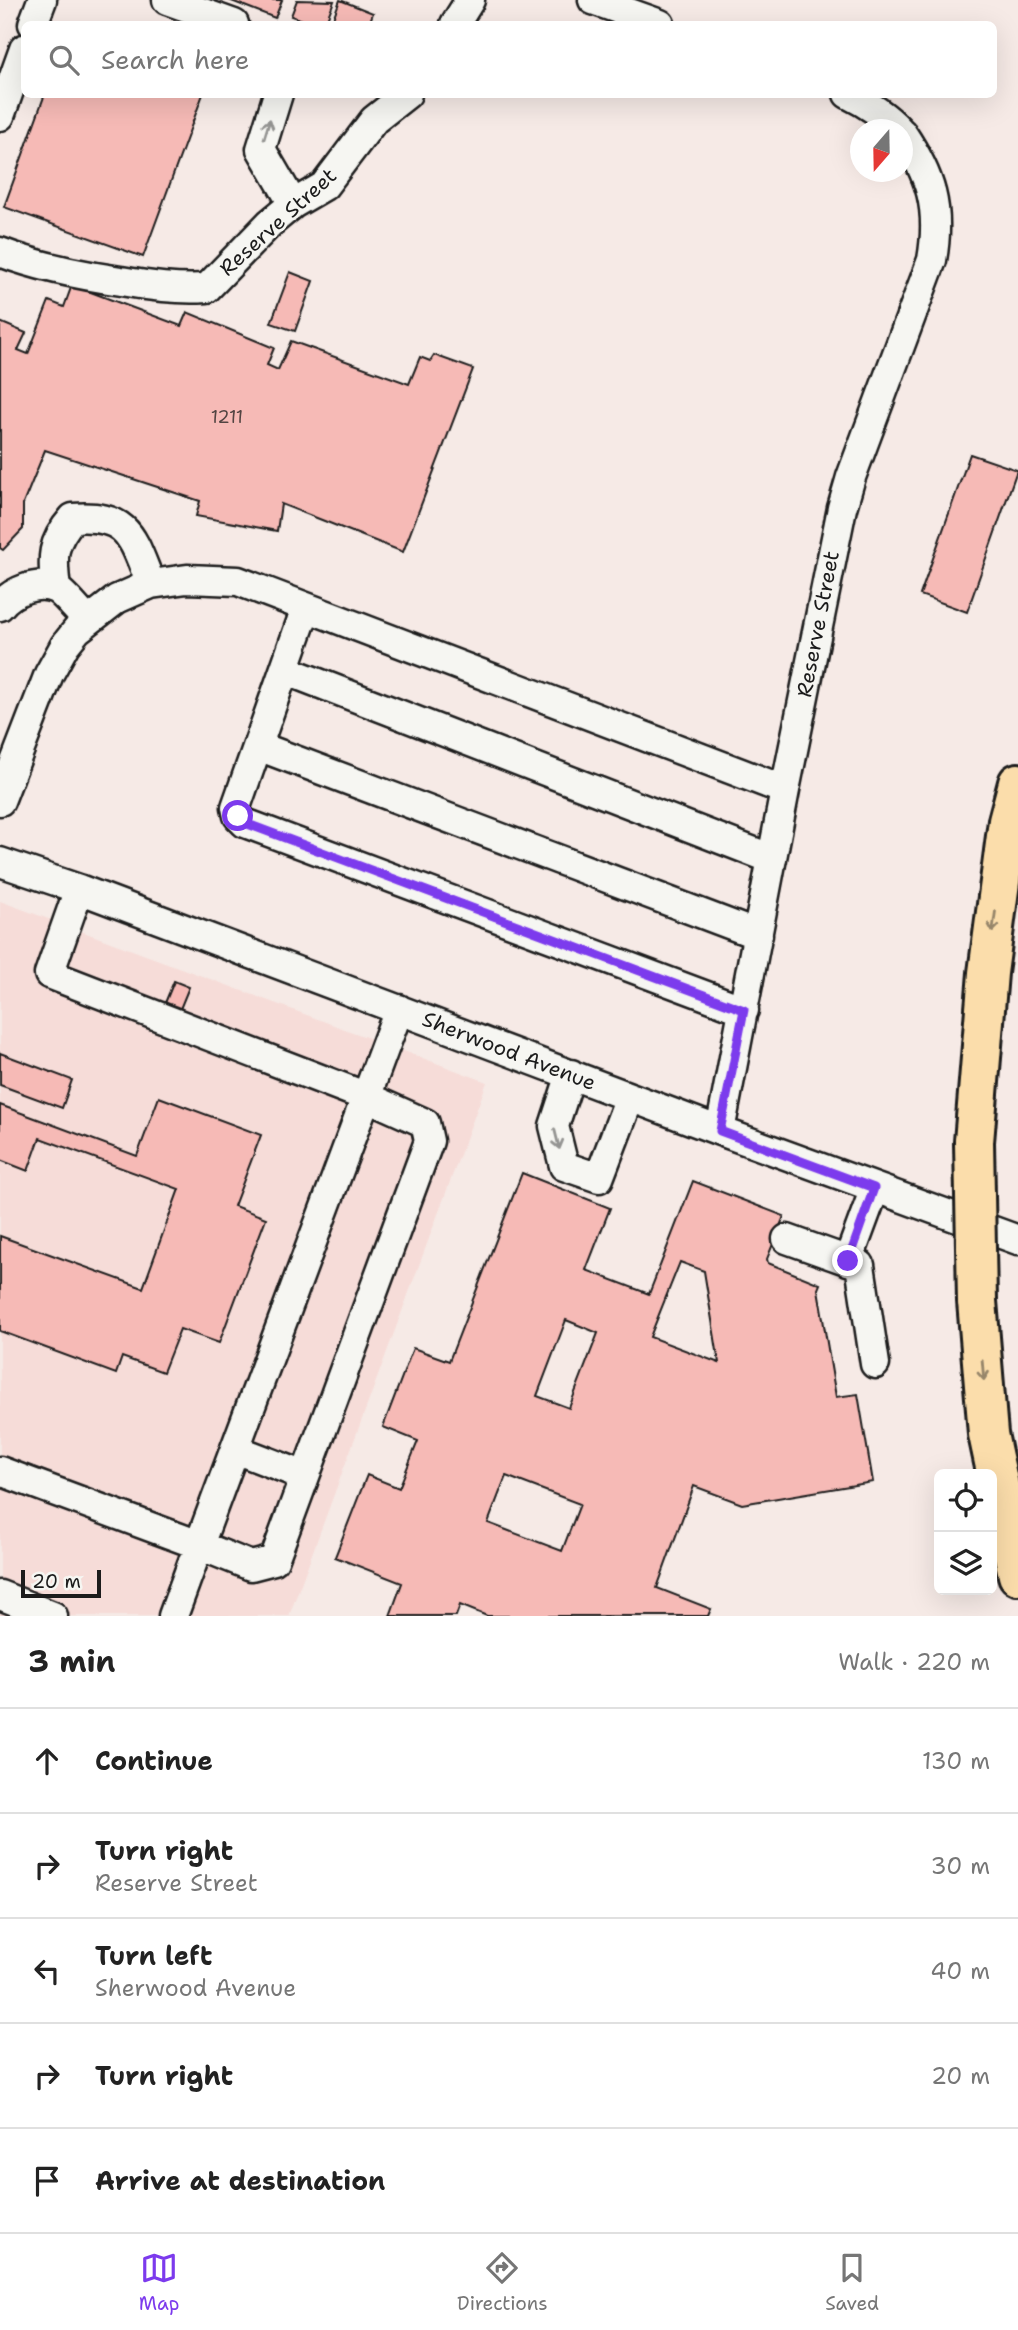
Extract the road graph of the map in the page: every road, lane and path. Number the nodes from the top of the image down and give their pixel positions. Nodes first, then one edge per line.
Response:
1 (42, 0) edge
2 (167, 0) edge
3 (470, 0) edge
4 (593, 0) edge
5 (34, 21) edge
6 (226, 21) edge
7 (457, 21) edge
8 (652, 21) edge
9 (21, 56) edge
10 (277, 98) edge
11 (402, 98) edge
12 (856, 98) edge
13 (0, 116) edge
14 (889, 119) edge
15 (913, 149) edge
16 (293, 204) junction
17 (0, 252) edge
18 (151, 584) junction
19 (56, 589) junction
20 (0, 606) edge
21 (306, 608) junction
22 (88, 621) junction
23 (285, 670) junction
24 (258, 746) junction
25 (1018, 783) edge
26 (2, 790) edge
27 (785, 790) junction
28 (772, 859) junction
29 (0, 862) edge
30 (79, 889) junction
31 (758, 935) junction
32 (399, 1009) junction
33 (744, 1010) junction
34 (571, 1074) junction
35 (367, 1097) junction
36 (630, 1097) junction
37 (720, 1131) junction
38 (874, 1188) junction
39 (787, 1239) dead end
40 (1018, 1240) edge
41 (848, 1261) junction
42 (875, 1364) dead end
43 (235, 1449) junction
44 (0, 1471) edge
45 (305, 1476) junction
46 (198, 1545) junction
47 (1018, 1575) edge
48 (0, 1595) edge
49 (53, 1616) edge
50 (173, 1616) edge

1 - 5 street
2 - 6 street
3 - 7 street
4 - 8 street
9 - 13 street
16 -> 10 street
11 - 16 street, Reserve Street
12 - 14 street
15 - 27 street, Reserve Street
16 - 17 street, Reserve Street
18 - 19 street
18 - 21 street
18 - 22 street
19 - 20 street
19 - 22 street
21 - 23 street
21 - 27 street
22 - 26 street
23 - 24 street
23 - 28 street
24 - 31 street
24 - 33 street
25 -> 47 highway, bridge
27 - 28 street, Reserve Street
28 - 31 street, Reserve Street
29 - 30 street, Sherwood Avenue
30 - 32 street, Sherwood Avenue
30 - 35 street
31 - 33 street, Reserve Street
32 - 34 street, Sherwood Avenue
32 - 35 street
33 - 37 street, Reserve Street
34 - 36 street, Sherwood Avenue
34 -> 36 street
35 - 43 street
35 - 45 street
36 - 37 street, Sherwood Avenue
37 - 38 street, Sherwood Avenue
38 - 40 street, Sherwood Avenue
38 - 41 street
39 - 41 street
41 - 42 street
43 - 45 street
43 - 46 street
44 - 46 street
45 - 46 street
46 - 50 street
48 - 49 street

